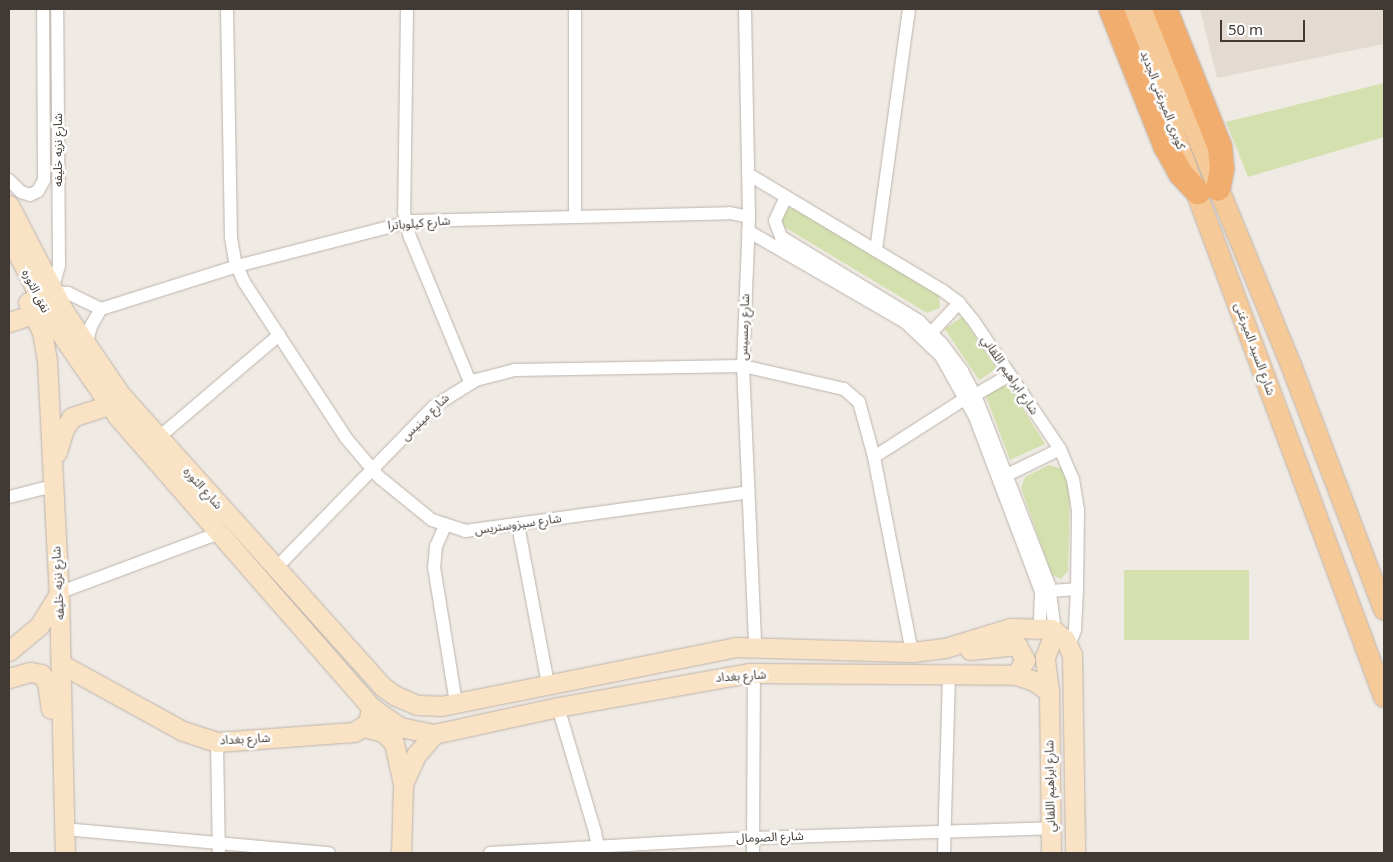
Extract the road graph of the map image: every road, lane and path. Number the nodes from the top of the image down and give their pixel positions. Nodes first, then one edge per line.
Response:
1 (43, 9) edge
2 (57, 9) edge
3 (228, 9) edge
4 (406, 9) edge
5 (575, 9) edge
6 (745, 9) edge
7 (909, 9) edge
8 (1111, 9) edge
9 (1128, 9) edge
10 (1145, 9) edge
11 (1165, 9) edge
12 (44, 39) junction
13 (58, 39) junction
14 (748, 174) junction
15 (9, 180) edge
16 (786, 197) junction
17 (1214, 197) junction
18 (9, 205) edge
19 (576, 217) junction
20 (749, 217) junction
21 (1207, 217) junction
22 (405, 222) junction
23 (748, 231) junction
24 (9, 236) edge
25 (876, 250) junction
26 (9, 263) edge
27 (236, 266) junction
28 (53, 291) junction
29 (959, 303) junction
30 (101, 309) junction
31 (42, 316) junction
32 (9, 322) edge
33 (932, 332) junction
34 (279, 335) junction
35 (86, 346) junction
36 (743, 366) junction
37 (1010, 375) junction
38 (470, 382) junction
39 (970, 397) junction
40 (108, 405) junction
41 (158, 438) junction
42 (1060, 449) junction
43 (874, 458) junction
44 (53, 465) junction
45 (372, 471) junction
46 (1007, 475) junction
47 (53, 486) junction
48 (748, 492) junction
49 (9, 497) edge
50 (518, 525) junction
51 (445, 526) junction
52 (219, 533) junction
53 (276, 568) junction
54 (1076, 589) junction
55 (1050, 591) junction
56 (59, 594) junction
57 (1384, 610) edge
58 (1048, 629) junction
59 (958, 644) junction
60 (755, 645) junction
61 (9, 651) edge
62 (912, 652) junction
63 (1071, 653) junction
64 (1045, 657) junction
65 (61, 664) junction
66 (754, 673) junction
67 (949, 676) junction
68 (1016, 676) junction
69 (9, 678) edge
70 (548, 684) junction
71 (1049, 692) junction
72 (1384, 698) edge
73 (456, 703) junction
74 (371, 707) junction
75 (558, 707) junction
76 (61, 726) junction
77 (363, 728) junction
78 (434, 734) junction
79 (217, 742) junction
80 (403, 784) junction
81 (1050, 828) junction
82 (64, 829) junction
83 (945, 831) junction
84 (753, 838) junction
85 (219, 847) edge
86 (599, 849) edge
87 (65, 853) edge
88 (329, 853) edge
89 (401, 853) edge
90 (490, 853) edge
91 (753, 853) edge
92 (944, 853) edge
93 (1051, 853) edge
94 (1074, 853) edge

1 - 12 street, شارع نزيه خليفه
2 - 13 street, شارع نزيه خليفه
3 - 27 street
4 - 22 street
5 - 19 street
6 - 14 street, شارع رمسيس
7 - 25 street
8 - 17 highway, شارع السيد الميرغنى
9 - 17 main road, كوبرى الميرغني الجديد
10 - 17 main road, كوبرى الميرغني الجديد
11 - 17 highway, شارع السيد الميرغنى
12 - 13 street
12 - 15 street, شارع نزيه خليفه
13 - 28 street, شارع نزيه خليفه
14 - 16 street, شارع ابراهيم اللقاني
14 - 20 street, شارع رمسيس
16 - 25 street, شارع ابراهيم اللقاني
16 - 33 street, شارع ابراهيم اللقاني
17 - 21 main road, شارع السيد الميرغنى
17 - 21 main road
17 - 57 main road, شارع السيد الميرغنى
18 - 28 main road, شارع الثوره
19 - 20 street, شارع كيلوباترا
19 - 22 street, شارع كيلوباترا
20 - 23 street, شارع رمسيس
21 - 72 main road, شارع السيد الميرغنى
22 - 27 street, شارع كيلوباترا
22 - 38 street
23 - 36 street, شارع رمسيس
23 - 39 street, شارع ابراهيم اللقاني
24 - 31 main road, نفق الثوره
25 - 29 street, شارع ابراهيم اللقاني
26 - 31 main road, شارع الثوره
27 - 30 street, شارع كيلوباترا
27 - 34 street, شارع سيزوستريس
28 - 30 street
28 - 35 main road, شارع الثوره
29 - 33 street
29 - 37 street, شارع ابراهيم اللقاني
30 - 35 street
31 - 32 main road
31 - 40 main road, شارع الثوره
31 - 44 main road, شارع نزيه خليفه
33 - 39 street, شارع ابراهيم اللقاني
34 - 41 street
34 - 45 street, شارع سيزوستريس
35 - 41 main road, شارع الثوره
36 - 38 street, شارع مينيس
36 - 43 street, شارع مينيس
36 - 48 street, شارع رمسيس
37 - 39 street
37 - 42 street, شارع ابراهيم اللقاني
38 - 45 street, شارع مينيس
39 - 43 street
39 - 46 street, شارع ابراهيم اللقاني
39 - 58 street, شارع ابراهيم اللقاني
40 - 44 main road
40 - 52 main road, شارع الثوره
41 - 53 main road, شارع الثوره
42 - 46 street
42 - 54 street, شارع ابراهيم اللقاني
43 - 62 street, شارع مينيس
44 - 47 main road, شارع نزيه خليفه
45 - 51 street, شارع سيزوستريس
45 - 53 street, شارع مينيس
46 - 55 street, شارع ابراهيم اللقاني
47 - 49 street
47 - 56 main road, شارع نزيه خليفه
48 - 50 street, شارع سيزوستريس
48 - 60 street, شارع رمسيس
50 - 51 street, شارع سيزوستريس
50 - 70 street
51 - 73 street
52 - 56 street
52 - 74 main road, شارع الثوره
53 - 73 main road, شارع الثوره
54 - 55 street
54 - 63 street, شارع ابراهيم اللقاني
55 - 58 street, شارع ابراهيم اللقاني
56 - 61 main road
56 - 65 main road, شارع نزيه خليفه
58 - 59 main road
58 - 63 main road
58 - 64 main road, شارع ابراهيم اللقاني
59 - 62 main road
59 - 68 main road
60 - 62 main road
60 - 70 main road
63 - 64 main road
63 - 94 main road, شارع ابراهيم اللقاني
64 - 71 main road, شارع ابراهيم اللقاني
65 - 76 main road, شارع نزيه خليفه
65 - 79 main road, شارع بغداد
66 - 67 main road, شارع بغداد
66 - 75 main road, شارع بغداد
66 - 84 street
67 - 68 main road, شارع بغداد
67 - 83 street
68 - 71 main road, شارع بغداد
69 - 76 main road
70 - 73 main road
71 - 81 main road, شارع ابراهيم اللقاني
74 - 77 main road
74 - 78 main road, شارع الثوره
75 - 78 main road, شارع بغداد
75 - 86 street
76 - 82 main road, شارع نزيه خليفه
77 - 79 main road, شارع بغداد
77 - 80 main road
78 - 80 main road
79 - 85 street
80 - 89 main road
81 - 83 street, شارع الصومال
81 - 93 main road, شارع ابراهيم اللقاني
82 - 85 street
82 - 87 main road, شارع نزيه خليفه
83 - 84 street, شارع الصومال
83 - 92 street
84 - 86 street, شارع الصومال
84 - 91 street
85 - 88 street
86 - 90 street, شارع الصومال

